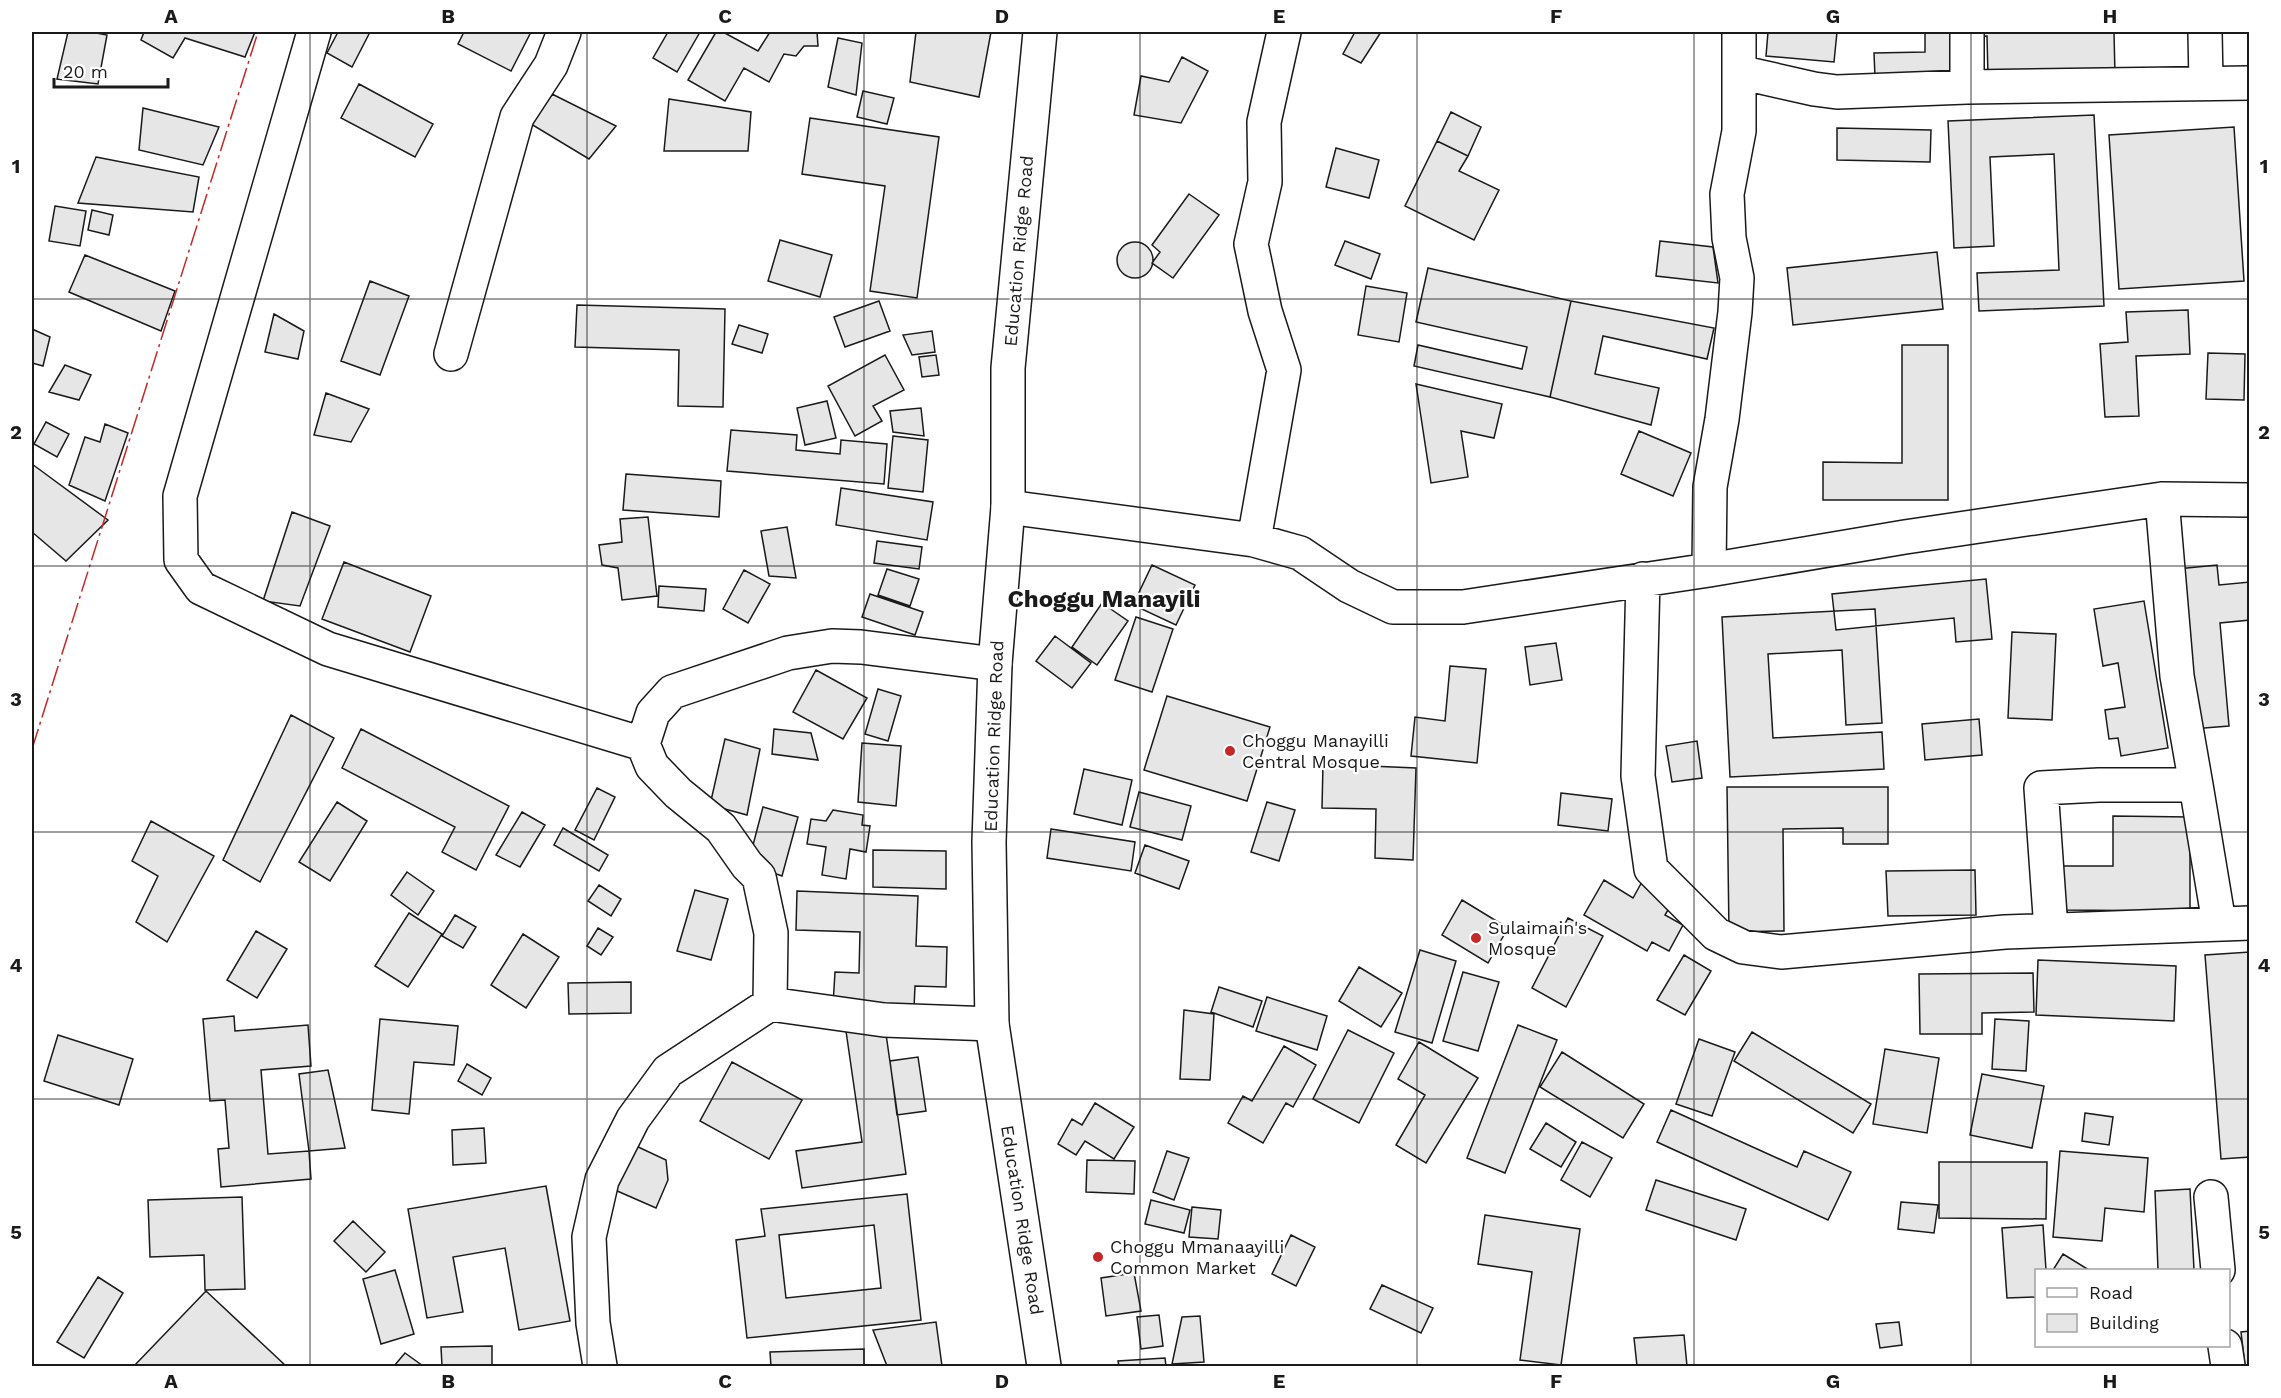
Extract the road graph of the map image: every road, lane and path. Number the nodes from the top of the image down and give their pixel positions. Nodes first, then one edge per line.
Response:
1 (314, 32) edge
2 (564, 32) edge
3 (1040, 32) edge
4 (1284, 32) edge
5 (1739, 32) edge
6 (1967, 32) edge
7 (2205, 32) edge
8 (1739, 72) junction
9 (2206, 83) junction
10 (2250, 83) edge
11 (1967, 87) junction
12 (452, 354) dead end
13 (2162, 499) junction
14 (2250, 500) edge
15 (1008, 507) junction
16 (1254, 540) junction
17 (1709, 570) junction
18 (1643, 579) junction
19 (995, 664) junction
20 (643, 744) junction
21 (2196, 785) junction
22 (2234, 923) edge
23 (2051, 930) junction
24 (770, 1004) junction
25 (992, 1024) junction
26 (2211, 1197) dead end
27 (2218, 1269) edge
28 (2225, 1347) edge
29 (600, 1366) edge
30 (1044, 1366) edge
31 (2228, 1366) edge

1 - 20 street
2 - 12 street
3 - 15 street, Education Ridge Road
4 - 16 street
5 - 8 street
6 - 11 street
7 - 9 street
8 - 11 street
8 - 17 street
9 - 10 street
9 - 11 street
13 - 14 street
13 - 17 street
13 - 21 street
15 - 16 street
15 - 19 street, Education Ridge Road
16 - 18 street
17 - 18 street
18 - 23 street
19 - 20 street
19 - 25 street, Education Ridge Road
20 - 24 street
21 - 22 street
21 - 23 street
22 - 23 street
24 - 25 street
24 - 29 street
25 - 30 street, Education Ridge Road
26 - 27 street
28 - 31 street

